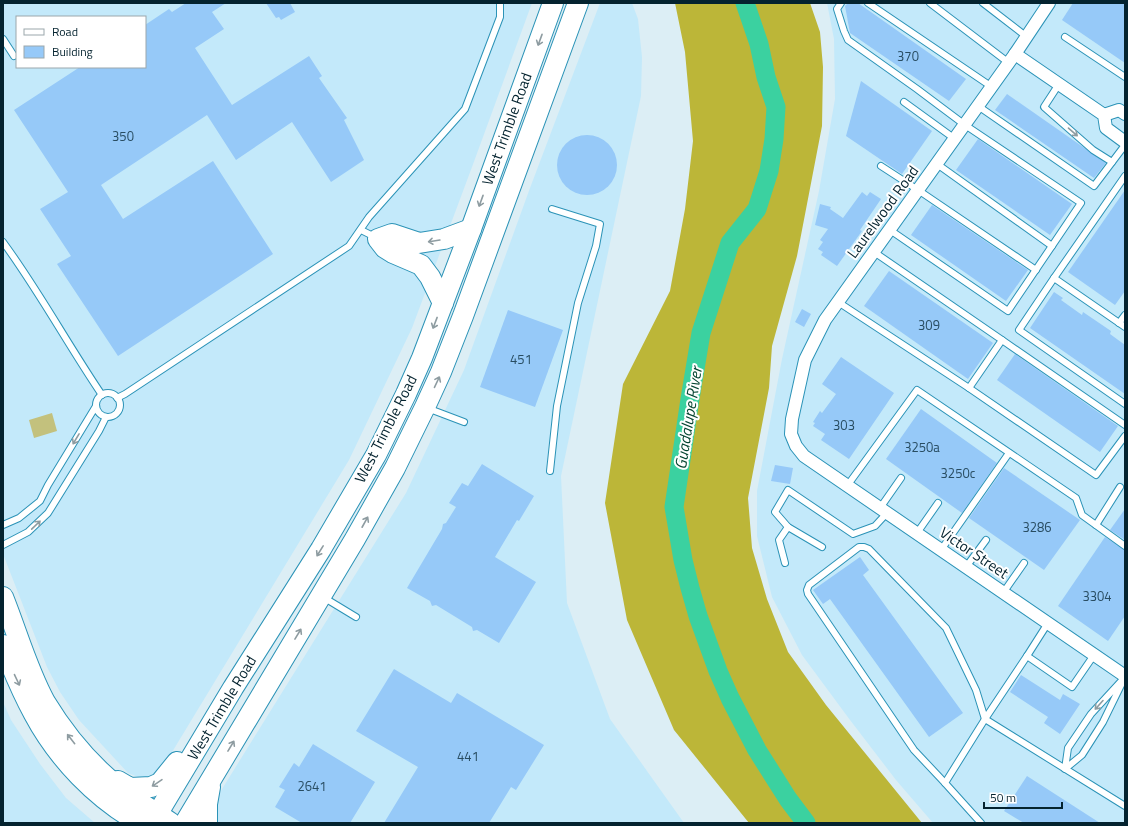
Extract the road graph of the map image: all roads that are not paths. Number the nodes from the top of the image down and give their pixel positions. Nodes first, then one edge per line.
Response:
1 (500, 3) edge
2 (553, 3) edge
3 (578, 3) edge
4 (841, 3) edge
5 (868, 3) edge
6 (930, 3) edge
7 (983, 3) edge
8 (1049, 3) edge
9 (1027, 37) junction
10 (1065, 37) dead end
11 (3, 39) edge
12 (14, 56) dead end
13 (1012, 59) junction
14 (1125, 77) edge
15 (1059, 84) junction
16 (992, 87) junction
17 (904, 102) dead end
18 (978, 106) junction
19 (1125, 114) edge
20 (1104, 115) junction
21 (965, 125) junction
22 (955, 138) junction
23 (1125, 144) edge
24 (1112, 162) junction
25 (937, 164) junction
26 (881, 166) dead end
27 (1125, 176) edge
28 (918, 190) junction
29 (552, 209) dead end
30 (471, 229) junction
31 (890, 230) junction
32 (370, 234) junction
33 (3, 242) edge
34 (1052, 246) junction
35 (406, 249) junction
36 (874, 252) junction
37 (1036, 270) junction
38 (1054, 278) junction
39 (838, 302) junction
40 (443, 303) junction
41 (1125, 315) edge
42 (1118, 323) junction
43 (1125, 327) edge
44 (1002, 340) junction
45 (969, 388) junction
46 (102, 395) junction
47 (117, 398) junction
48 (1125, 404) edge
49 (96, 406) junction
50 (425, 407) junction
51 (106, 417) junction
52 (464, 422) dead end
53 (1125, 425) edge
54 (1125, 436) edge
55 (1010, 453) junction
56 (804, 456) joint
57 (550, 471) dead end
58 (901, 478) dead end
59 (847, 486) junction
60 (1120, 487) dead end
61 (938, 503) dead end
62 (883, 511) junction
63 (3, 525) edge
64 (1096, 525) junction
65 (788, 527) junction
66 (917, 533) junction
67 (986, 540) dead end
68 (3, 545) edge
69 (1125, 546) edge
70 (822, 547) dead end
71 (941, 550) junction
72 (785, 563) dead end
73 (1024, 563) dead end
74 (966, 567) junction
75 (1003, 593) junction
76 (320, 596) junction
77 (3, 597) edge
78 (356, 617) dead end
79 (1048, 623) junction
80 (3, 645) edge
81 (1094, 655) junction
82 (1027, 656) junction
83 (1125, 677) edge
84 (219, 711) junction
85 (985, 719) junction
86 (97, 768) junction
87 (1065, 769) junction
88 (212, 779) junction
89 (945, 783) junction
90 (108, 801) junction
91 (1125, 806) edge
92 (160, 820) edge
93 (119, 823) edge
94 (140, 823) edge
95 (185, 823) edge
96 (207, 823) edge
97 (981, 823) edge

1 - 32 lane
2 -> 30 main road, West Trimble Road
50 -> 3 main road, West Trimble Road
4 - 21 lane
5 - 16 lane
6 - 13 lane
7 - 9 lane
8 - 9 street, Laurelwood Road
9 - 13 street, Laurelwood Road
10 - 14 lane
11 - 12 lane
13 - 15 street
13 - 16 street, Laurelwood Road
15 - 20 street
15 -> 24 lane
16 - 18 street, Laurelwood Road
17 - 22 lane
18 - 21 street, Laurelwood Road
18 - 24 lane
19 - 20 street
20 - 23 street
21 - 22 street, Laurelwood Road
21 - 34 lane
22 - 25 street, Laurelwood Road
23 - 24 lane
25 - 28 street, Laurelwood Road
25 - 34 lane
26 - 28 lane
27 - 38 lane
28 - 31 street, Laurelwood Road
28 - 37 lane
29 - 57 lane
30 -> 35 main road
30 - 40 main road, West Trimble Road
31 - 36 street, Laurelwood Road
31 - 37 lane
32 - 35 main road
32 - 47 lane
33 - 46 lane
34 - 37 lane
35 - 40 main road
36 - 39 street, Laurelwood Road
36 - 44 lane
38 - 42 lane
38 - 48 lane
39 - 45 lane
39 - 56 street, Laurelwood Road
40 -> 84 main road, West Trimble Road
41 - 42 lane
42 - 43 lane
44 - 45 lane
44 - 53 lane
45 - 54 lane
46 - 47 lane
46 - 49 lane
47 - 51 lane
49 - 51 lane
49 -> 63 lane
50 - 52 lane
76 -> 50 main road, West Trimble Road
68 -> 51 lane
55 - 59 lane
55 - 64 lane
55 - 71 lane
56 - 59 street, Victor Street
58 - 62 lane
59 - 62 street, Victor Street
60 - 64 lane
61 - 66 lane
62 - 65 lane
62 - 66 street, Victor Street
64 - 69 lane
65 - 70 lane
65 - 72 lane
66 - 71 street, Victor Street
67 - 74 lane
71 - 74 street, Victor Street
73 - 75 lane
74 - 75 street, Victor Street
75 - 79 street, Victor Street
76 - 78 lane
88 -> 76 main road, West Trimble Road
86 -> 77 main road
79 - 81 street, Victor Street
79 - 82 lane
80 -> 90 main road
81 - 82 lane
81 - 83 street, Victor Street
82 - 85 lane
83 - 87 lane
83 -> 87 lane
84 -> 86 main road
84 - 92 main road, West Trimble Road
85 - 87 lane
85 - 89 lane
85 - 89 lane
86 - 92 main road
87 - 91 lane
88 - 95 main road, West Trimble Road
88 - 96 main road
89 - 97 lane
90 - 93 main road
90 - 94 main road

